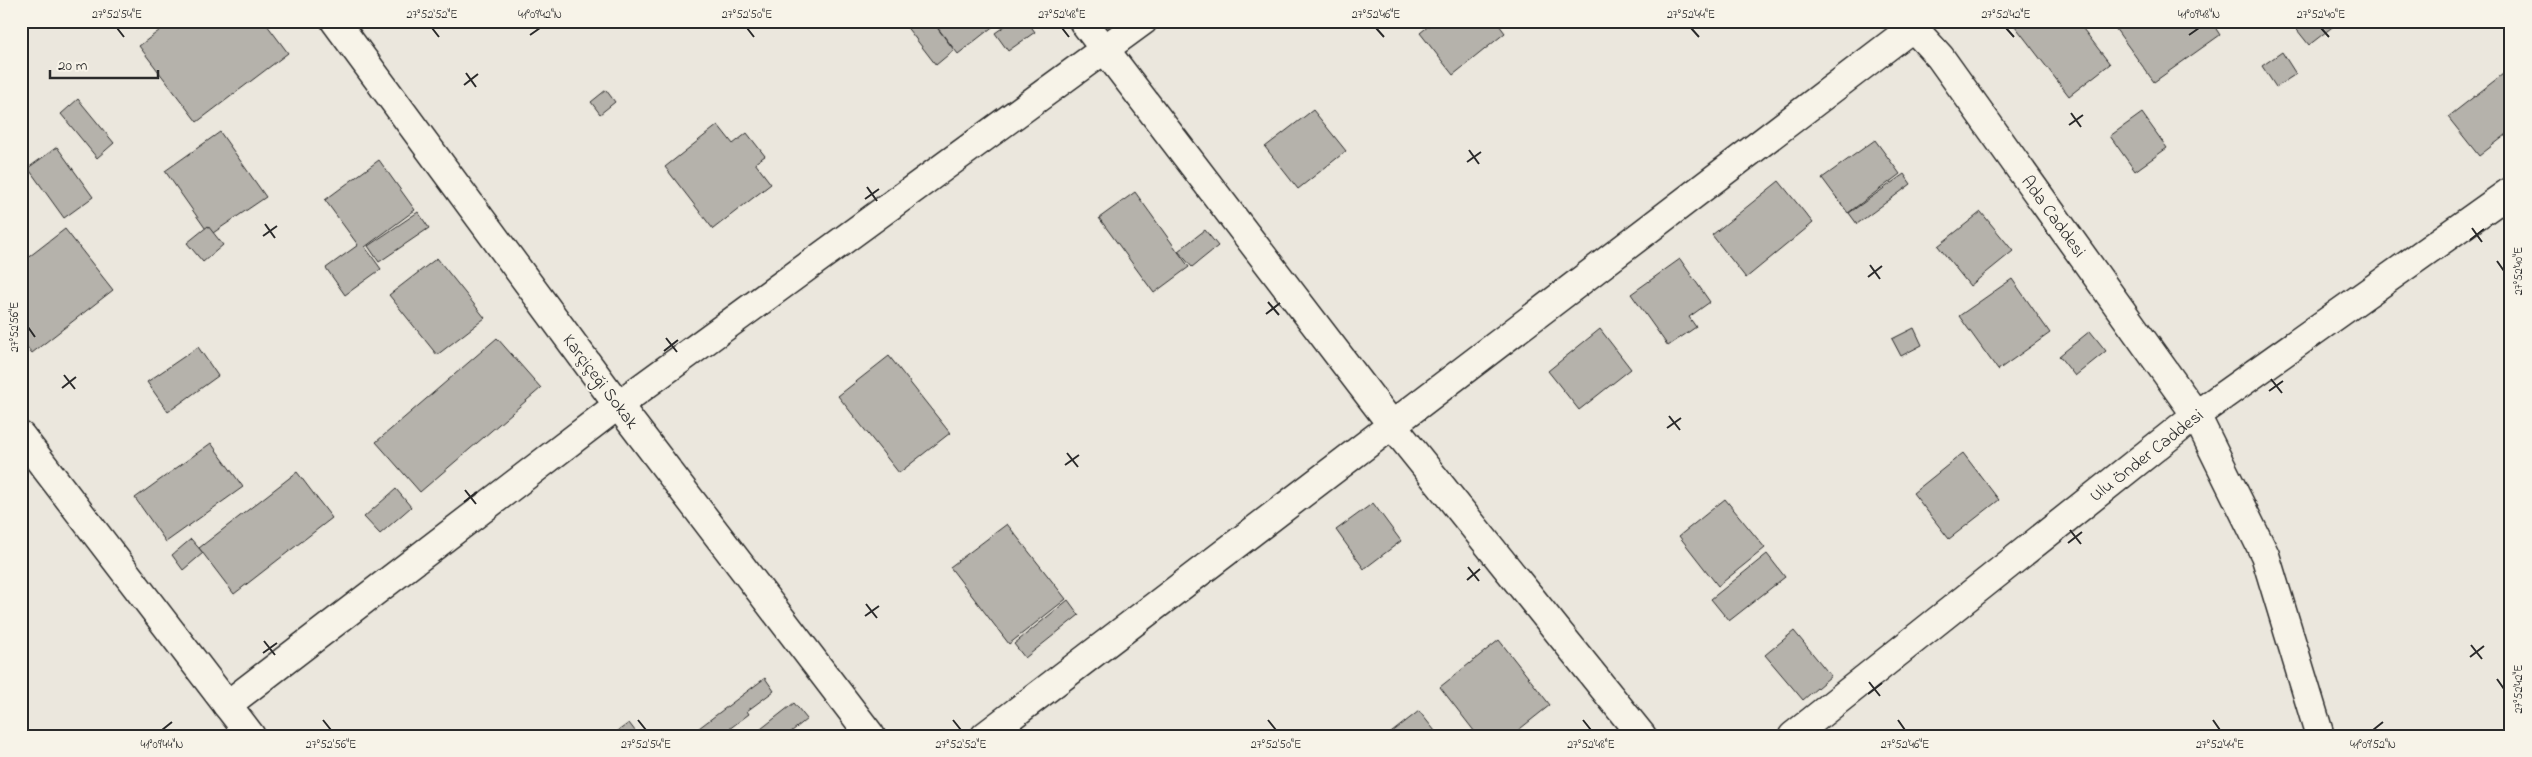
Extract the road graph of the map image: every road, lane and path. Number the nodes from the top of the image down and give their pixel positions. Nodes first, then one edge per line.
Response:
1 (335, 21) edge
2 (1083, 21) edge
3 (1143, 21) edge
4 (1913, 23) edge
5 (1104, 50) junction
6 (2511, 191) edge
7 (618, 405) junction
8 (2196, 415) junction
9 (1392, 425) junction
10 (21, 436) edge
11 (227, 705) junction
12 (251, 736) edge
13 (871, 736) edge
14 (985, 736) edge
15 (1642, 736) edge
16 (1793, 736) edge
17 (2320, 736) edge

1 - 7 street, Karçiçeği Sokak
2 - 5 street
3 - 5 street
4 - 8 street, Ada Caddesi
4 - 9 street
5 - 7 street
5 - 9 street
6 - 8 street, Ulu Önder Caddesi
7 - 11 street
7 - 13 street, Karçiçeği Sokak
8 - 16 street, Ulu Önder Caddesi
8 - 17 street, Ada Caddesi
9 - 14 street
9 - 15 street
10 - 11 street
11 - 12 street

